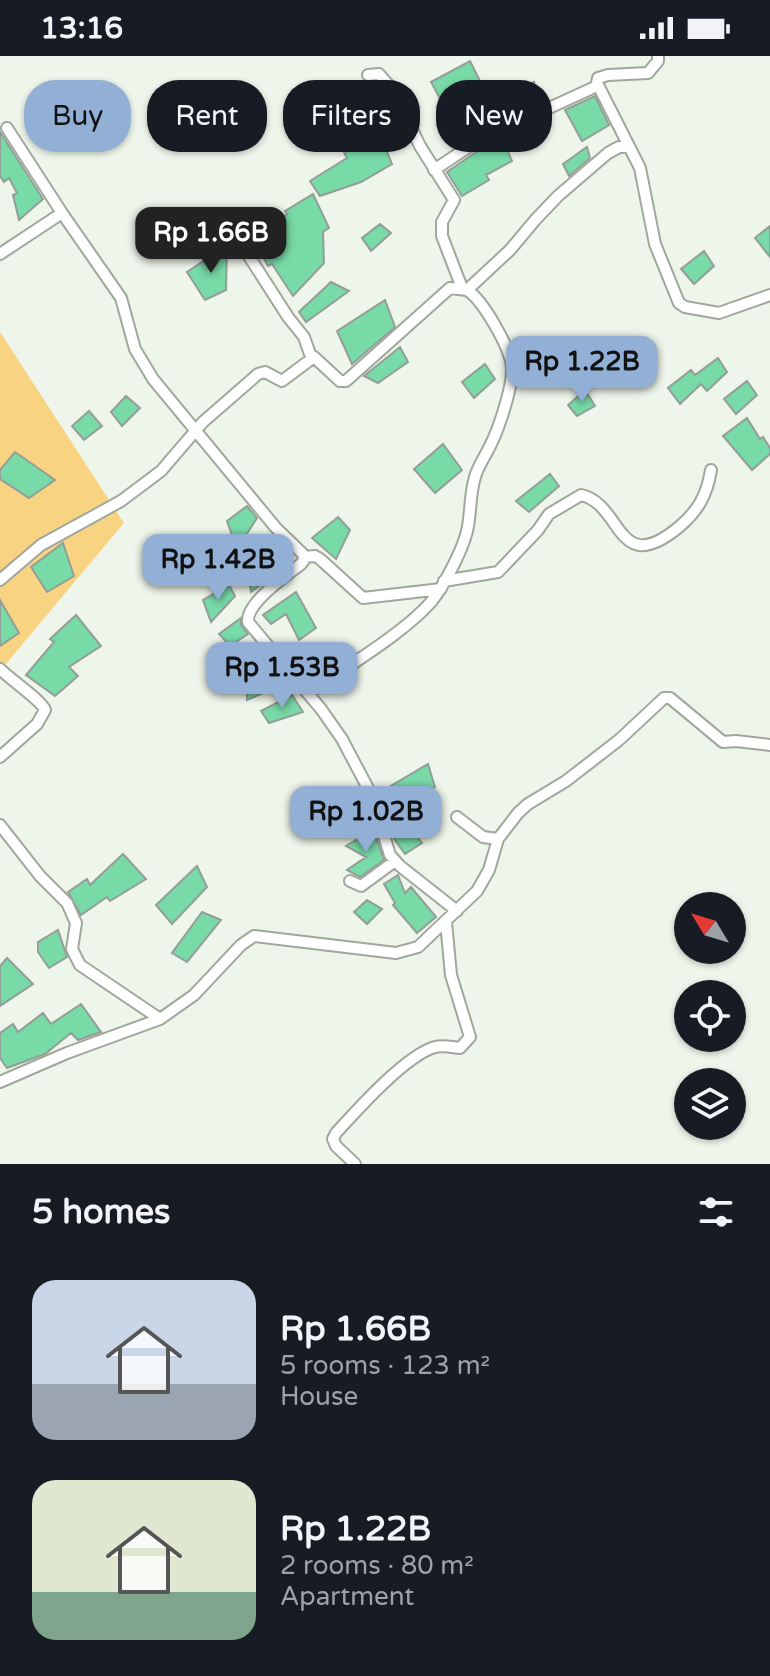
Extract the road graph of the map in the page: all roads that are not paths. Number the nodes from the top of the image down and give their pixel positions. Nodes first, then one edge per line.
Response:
1 (658, 56) edge
2 (368, 75) dead end
3 (597, 86) junction
4 (7, 128) dead end
5 (629, 147) junction
6 (434, 170) junction
7 (62, 213) junction
8 (245, 250) dead end
9 (0, 254) edge
10 (464, 289) junction
11 (770, 295) edge
12 (311, 357) junction
13 (194, 432) junction
14 (711, 470) dead end
15 (304, 557) junction
16 (0, 580) edge
17 (442, 585) junction
18 (0, 669) edge
19 (308, 694) junction
20 (770, 745) edge
21 (0, 757) edge
22 (371, 794) junction
23 (457, 817) dead end
24 (0, 825) edge
25 (362, 832) dead end
26 (498, 839) junction
27 (395, 861) junction
28 (350, 881) dead end
29 (457, 911) junction
30 (446, 922) junction
31 (428, 929) dead end
32 (418, 947) junction
33 (160, 1019) junction
34 (0, 1082) edge
35 (355, 1164) edge

1 - 3 street
2 - 6 street
3 - 5 street
3 - 6 street
4 - 7 street
5 - 10 street
5 - 11 street
6 - 10 street
7 - 9 street
7 - 13 street
8 - 12 street
10 - 12 street
10 - 17 street
12 - 13 street
13 - 15 street
13 - 16 street
14 - 17 street
15 - 17 street
15 - 19 street
17 - 19 street
18 - 21 street
19 - 22 street
20 - 26 street
22 - 25 street
22 - 27 street
23 - 26 street
24 - 33 street
26 - 29 street
27 - 28 street
27 - 29 street
29 - 30 street
30 - 32 street
30 - 35 street
31 - 32 street
32 - 33 street
33 - 34 street

